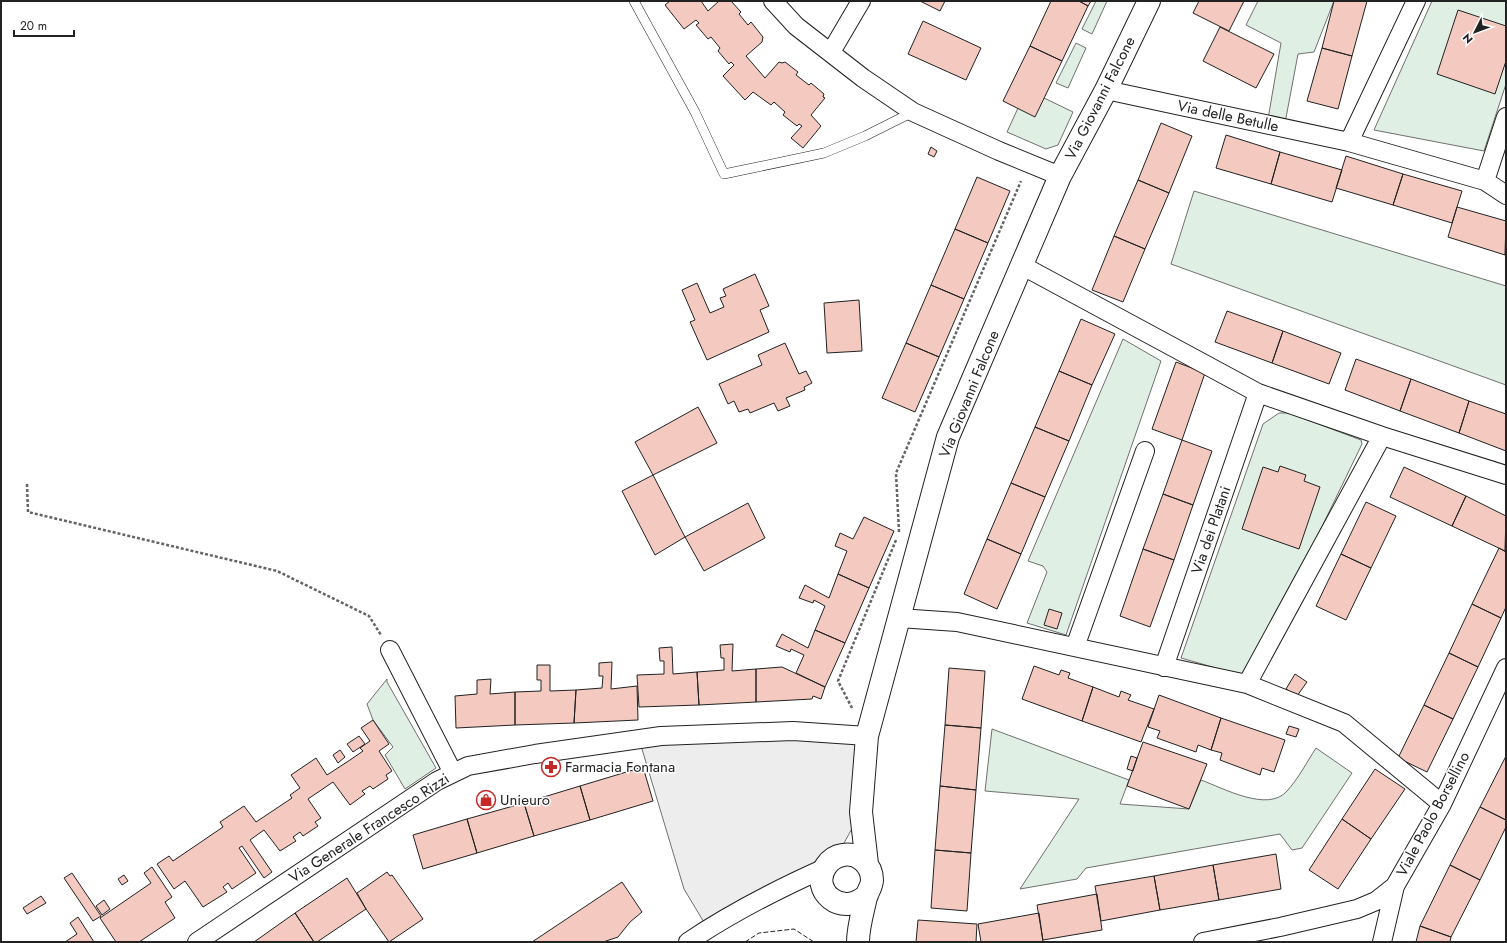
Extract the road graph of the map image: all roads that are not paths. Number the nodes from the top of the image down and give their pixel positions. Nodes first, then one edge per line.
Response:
1 (634, 1) edge
2 (773, 1) edge
3 (860, 1) edge
4 (1149, 1) edge
5 (1416, 1) edge
6 (831, 52) junction
7 (1106, 90) junction
8 (913, 112) junction
9 (1506, 117) edge
10 (1349, 142) junction
11 (1060, 176) junction
12 (1485, 181) junction
13 (1506, 195) edge
14 (1021, 265) junction
15 (1258, 393) junction
16 (1382, 436) junction
17 (1145, 451) dead end
18 (1506, 475) edge
19 (899, 618) junction
20 (1075, 647) junction
21 (390, 650) road end
22 (1164, 667) junction
23 (1506, 668) edge
24 (1247, 684) junction
25 (868, 736) junction
26 (453, 773) junction
27 (1442, 804) junction
28 (861, 812) junction
29 (831, 862) junction
30 (867, 864) junction
31 (788, 884) junction
32 (1394, 886) junction
33 (867, 895) junction
34 (832, 898) junction
35 (858, 938) edge
36 (197, 942) edge
37 (688, 942) edge
38 (1203, 942) edge
39 (1382, 942) edge

1 - 8 lane
2 - 6 street
3 - 6 street
4 - 7 street, Via Giovanni Falcone
5 - 10 street
6 - 8 street
7 - 10 street, Via delle Betulle
7 - 11 street, Via Giovanni Falcone
8 - 11 street
9 - 12 street
10 - 12 street, Via delle Betulle
11 - 14 street, Via Giovanni Falcone
12 - 13 street, Via delle Betulle
14 - 15 street
14 - 19 street, Via Giovanni Falcone
15 - 16 street
15 - 22 street, Via dei Platani
16 - 18 street
16 - 24 street
17 - 20 street
19 - 20 street
19 - 25 street, Via Giovanni Falcone
20 - 22 street
21 - 26 street
22 - 24 street
23 - 27 street, Viale Paolo Borsellino
24 - 27 street
25 - 26 street, Via Generale Francesco Rizzi
25 - 28 street, Via Giovanni Falcone
26 - 36 street, Via Generale Francesco Rizzi
27 - 32 street, Viale Paolo Borsellino
28 - 29 street, Via Giovanni Falcone
28 - 30 street, Via Giovanni Falcone
29 - 30 street
29 - 31 street
29 - 34 street, Via Giovanni Falcone
30 - 33 street, Via Giovanni Falcone
31 - 34 street
31 - 37 street
32 - 38 street, Viale Paolo Borsellino
32 - 39 street
33 - 34 street
33 - 35 street, Via Giovanni Falcone
34 - 35 street, Via Giovanni Falcone

